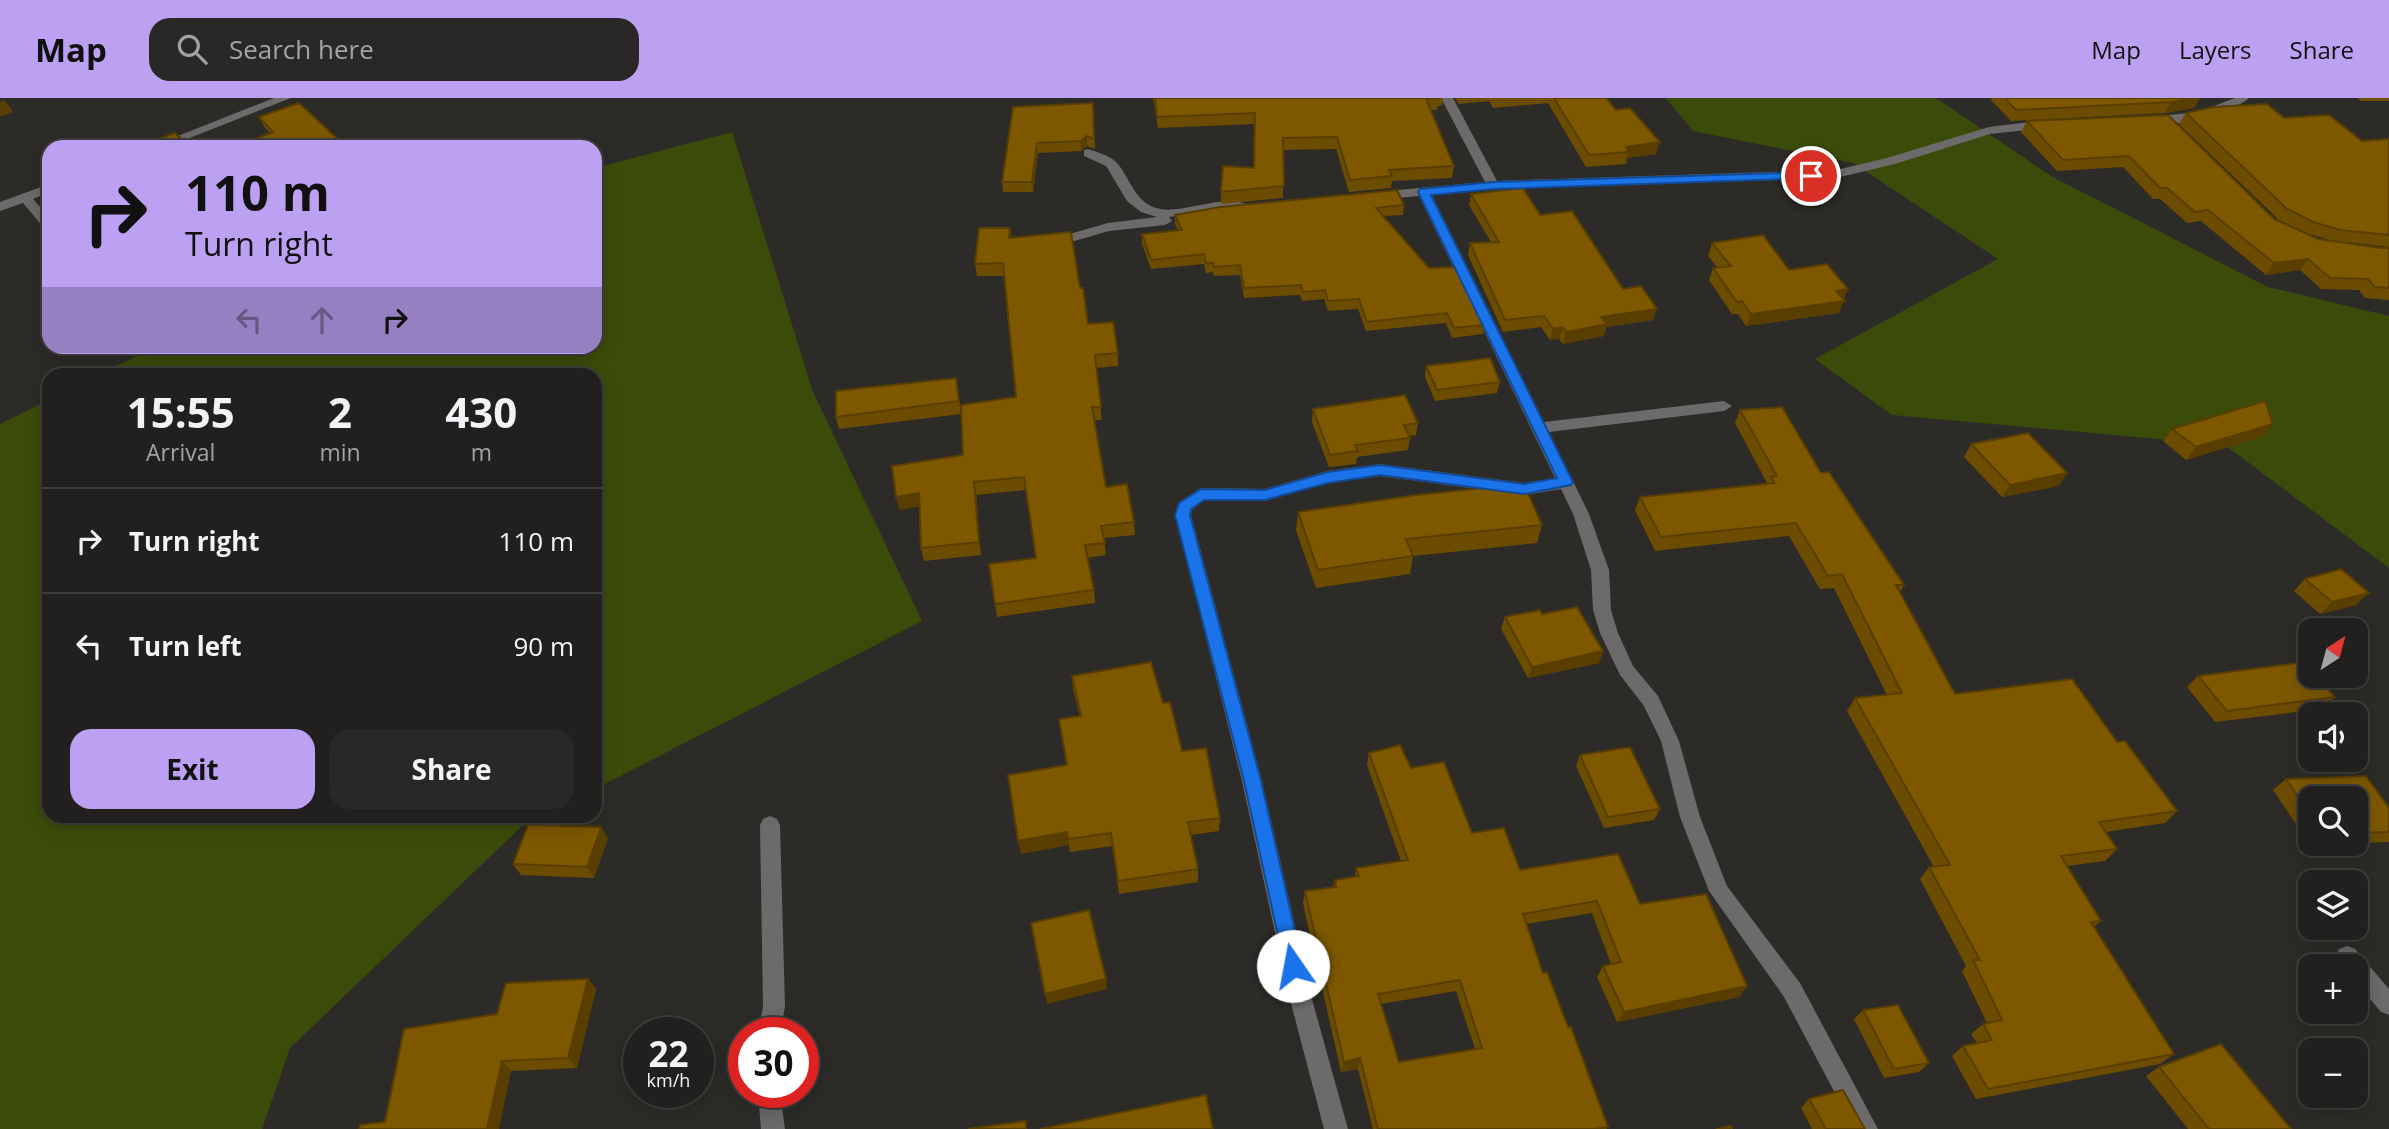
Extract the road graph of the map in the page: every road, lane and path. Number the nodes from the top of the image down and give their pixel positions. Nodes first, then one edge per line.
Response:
1 (285, 98) edge
2 (1447, 98) edge
3 (2243, 98) edge
4 (2139, 121) edge
5 (2059, 123) edge
6 (174, 140) edge
7 (1088, 153) edge
8 (1493, 186) junction
9 (42, 191) edge
10 (1424, 192) junction
11 (25, 197) junction
12 (1355, 198) edge
13 (1259, 206) edge
14 (0, 207) edge
15 (1162, 214) junction
16 (42, 217) edge
17 (1064, 240) edge
18 (1724, 406) dead end
19 (1541, 428) junction
20 (1566, 482) junction
21 (770, 825) dead end
22 (2368, 982) edge
23 (2389, 1006) edge
24 (772, 1017) edge
25 (771, 1108) edge
26 (773, 1129) edge
27 (1336, 1129) edge
28 (1866, 1129) edge

1 - 6 street
2 - 8 street
3 - 4 street
5 - 8 street
7 - 15 street
8 - 10 street
9 - 11 street
10 - 12 street
10 - 19 street
11 - 14 street
11 - 16 street
13 - 15 street
15 - 17 street
18 - 19 street
19 - 20 street
20 - 27 street
20 - 28 street
21 - 24 street
22 - 23 street
25 - 26 street

